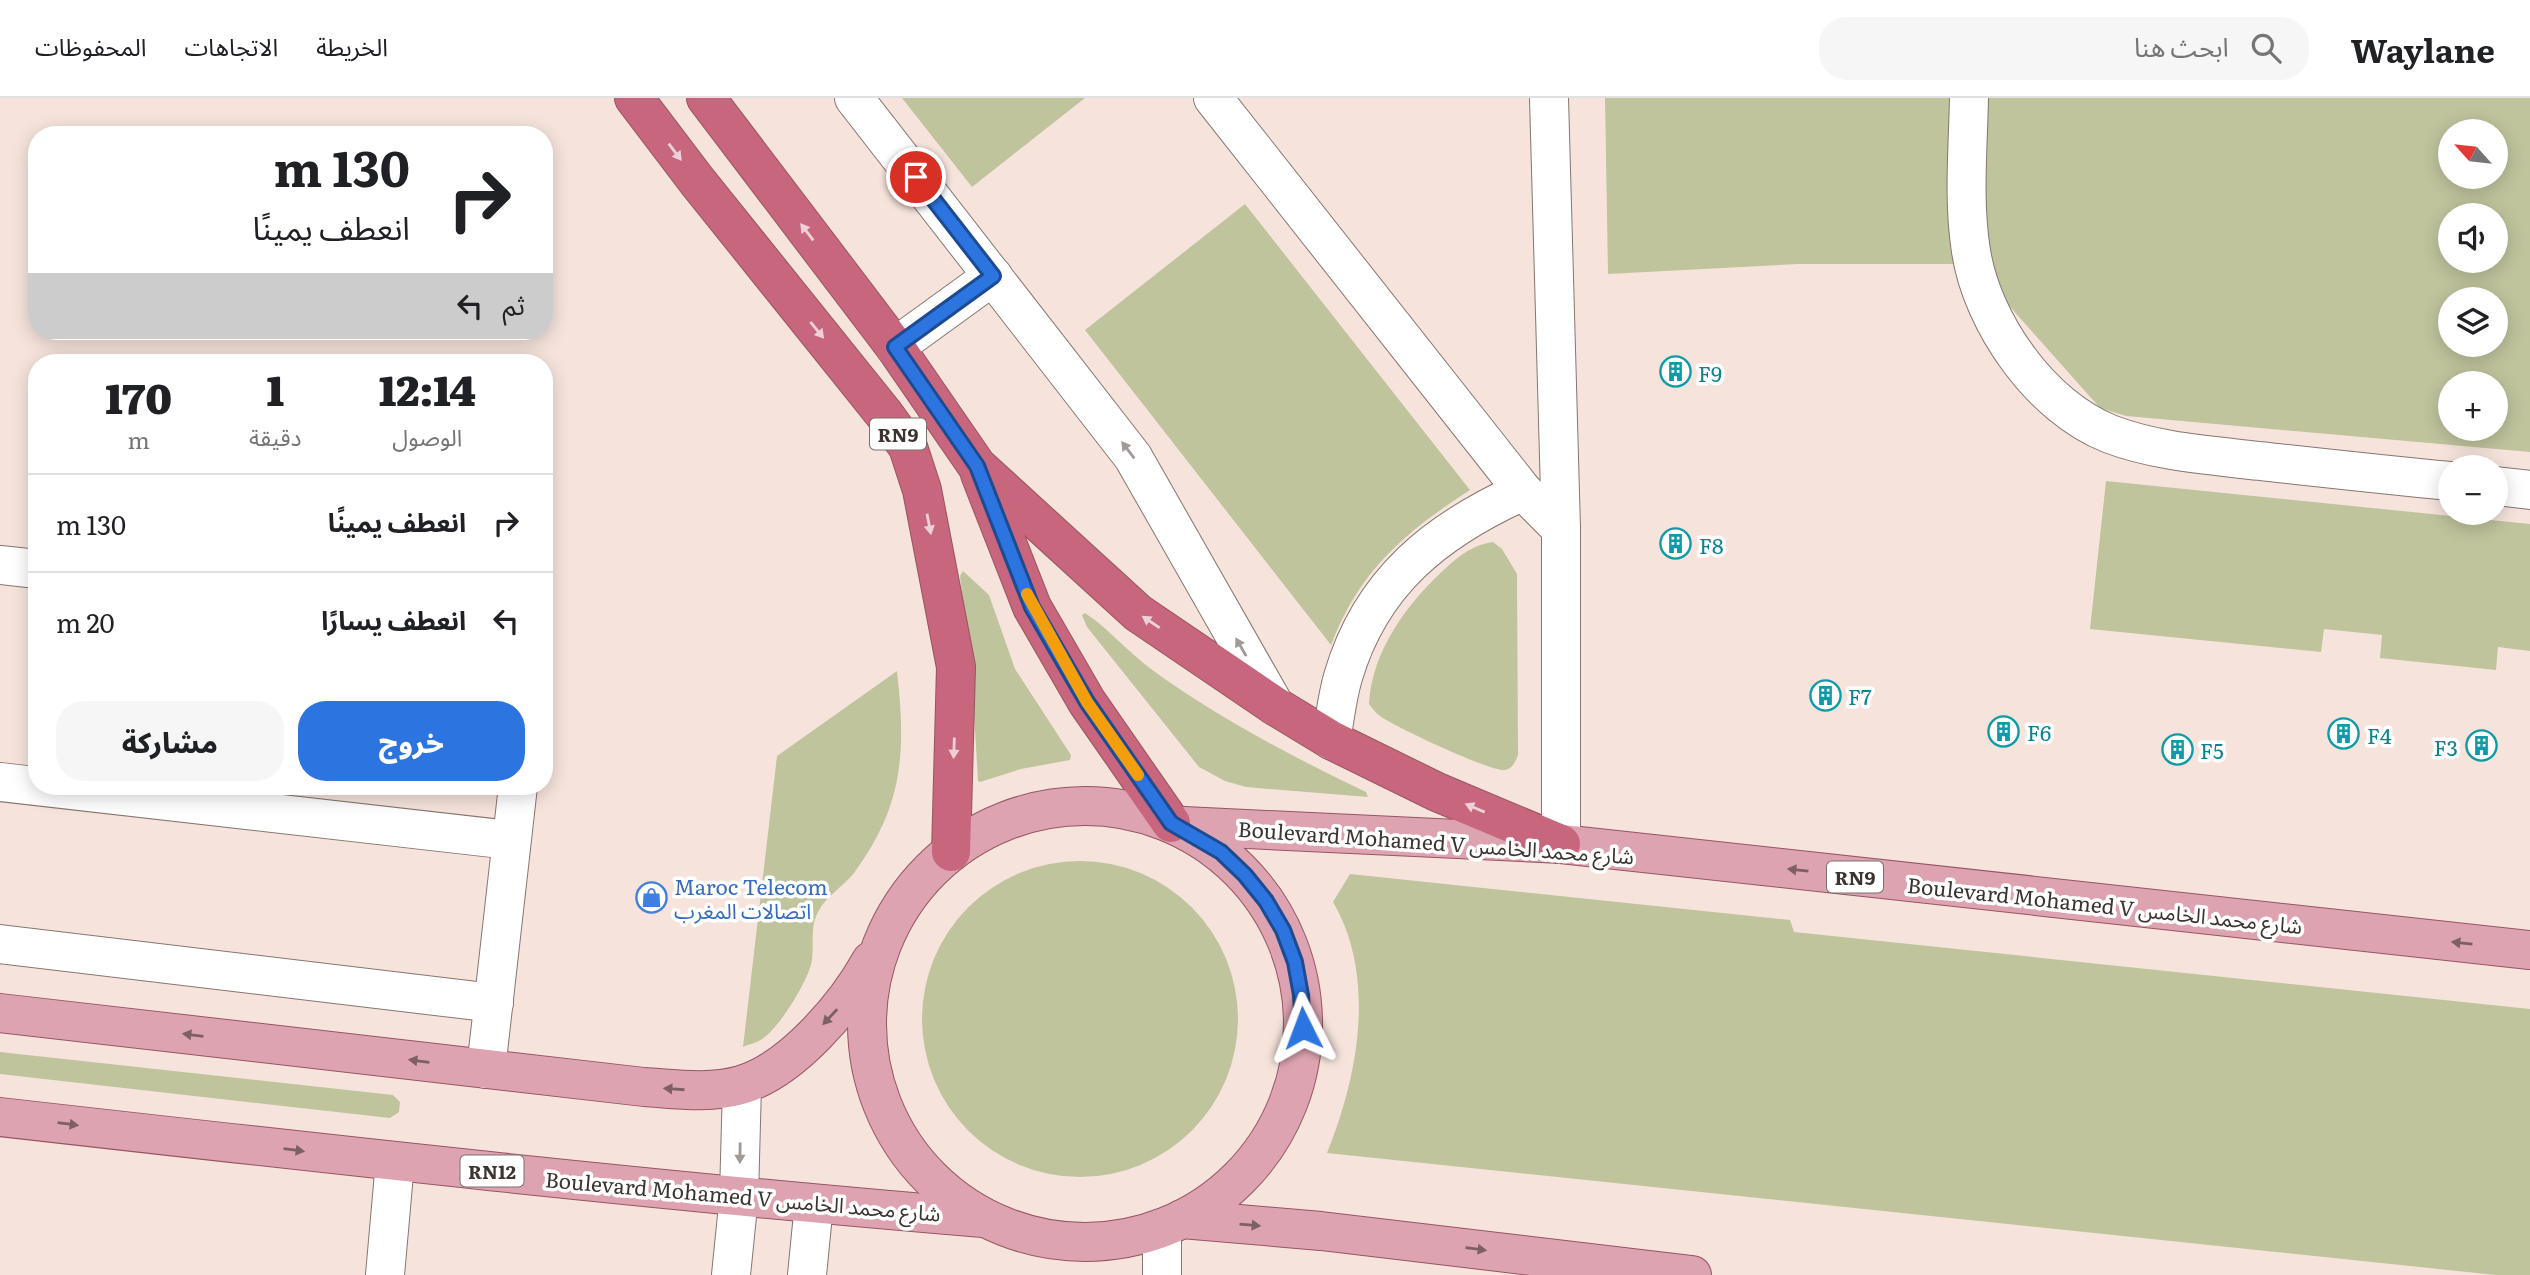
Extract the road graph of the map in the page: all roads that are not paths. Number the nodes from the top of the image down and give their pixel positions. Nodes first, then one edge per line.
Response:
1 (634, 98) edge
2 (706, 98) edge
3 (854, 98) edge
4 (1213, 98) edge
5 (1549, 98) edge
6 (1969, 98) edge
7 (993, 276) junction
8 (895, 347) junction
9 (977, 466) junction
10 (2438, 480) edge
11 (2508, 487) edge
12 (2530, 490) edge
13 (1523, 491) junction
14 (1561, 529) junction
15 (0, 565) edge
16 (28, 568) edge
17 (1275, 706) junction
18 (1331, 740) junction
19 (0, 782) edge
20 (28, 785) edge
21 (114, 795) edge
22 (517, 795) edge
23 (1174, 824) junction
24 (510, 840) junction
25 (1560, 844) junction
26 (951, 852) junction
27 (894, 919) junction
28 (0, 944) edge
29 (2530, 950) edge
30 (494, 1003) junction
31 (0, 1013) edge
32 (486, 1069) junction
33 (742, 1085) junction
34 (0, 1116) edge
35 (395, 1162) junction
36 (739, 1196) junction
37 (814, 1204) junction
38 (985, 1218) junction
39 (1172, 1223) junction
40 (1677, 1274) edge
41 (385, 1275) edge
42 (731, 1275) edge
43 (807, 1275) edge
44 (1161, 1275) edge

1 -> 26 highway, RN9
8 -> 2 highway, RN9
3 - 7 street
4 - 13 street
5 - 14 street
6 - 10 street
7 - 8 street
17 -> 7 street
8 - 9 highway, RN9
17 -> 9 highway
9 - 23 highway, RN9
11 - 12 street
13 - 14 street
13 - 18 street
14 - 25 street
15 - 16 street
17 - 18 highway
25 -> 18 highway
19 - 20 street
21 - 24 street
22 - 24 street
23 - 25 main road, Boulevard Mohamed V شارع محمد الخامس / RN9
23 - 26 main road, RN9
23 - 39 main road, RN9
24 - 30 street
29 -> 25 main road, Boulevard Mohamed V شارع محمد الخامس / RN9
26 - 27 main road, RN9
27 -> 33 main road
27 - 38 main road, RN9
28 - 30 street
30 - 32 street
32 -> 31 main road
33 -> 32 main road
33 -> 36 street
34 -> 35 main road, Boulevard Mohamed V شارع محمد الخامس / RN12
35 - 36 main road, Boulevard Mohamed V شارع محمد الخامس / RN12
35 - 41 street
36 - 37 main road, Boulevard Mohamed V شارع محمد الخامس / RN12
36 - 42 street
37 - 38 main road, Boulevard Mohamed V شارع محمد الخامس / RN12
37 - 43 street
38 - 39 main road, RN9
39 -> 40 main road, RN9
39 - 44 street

